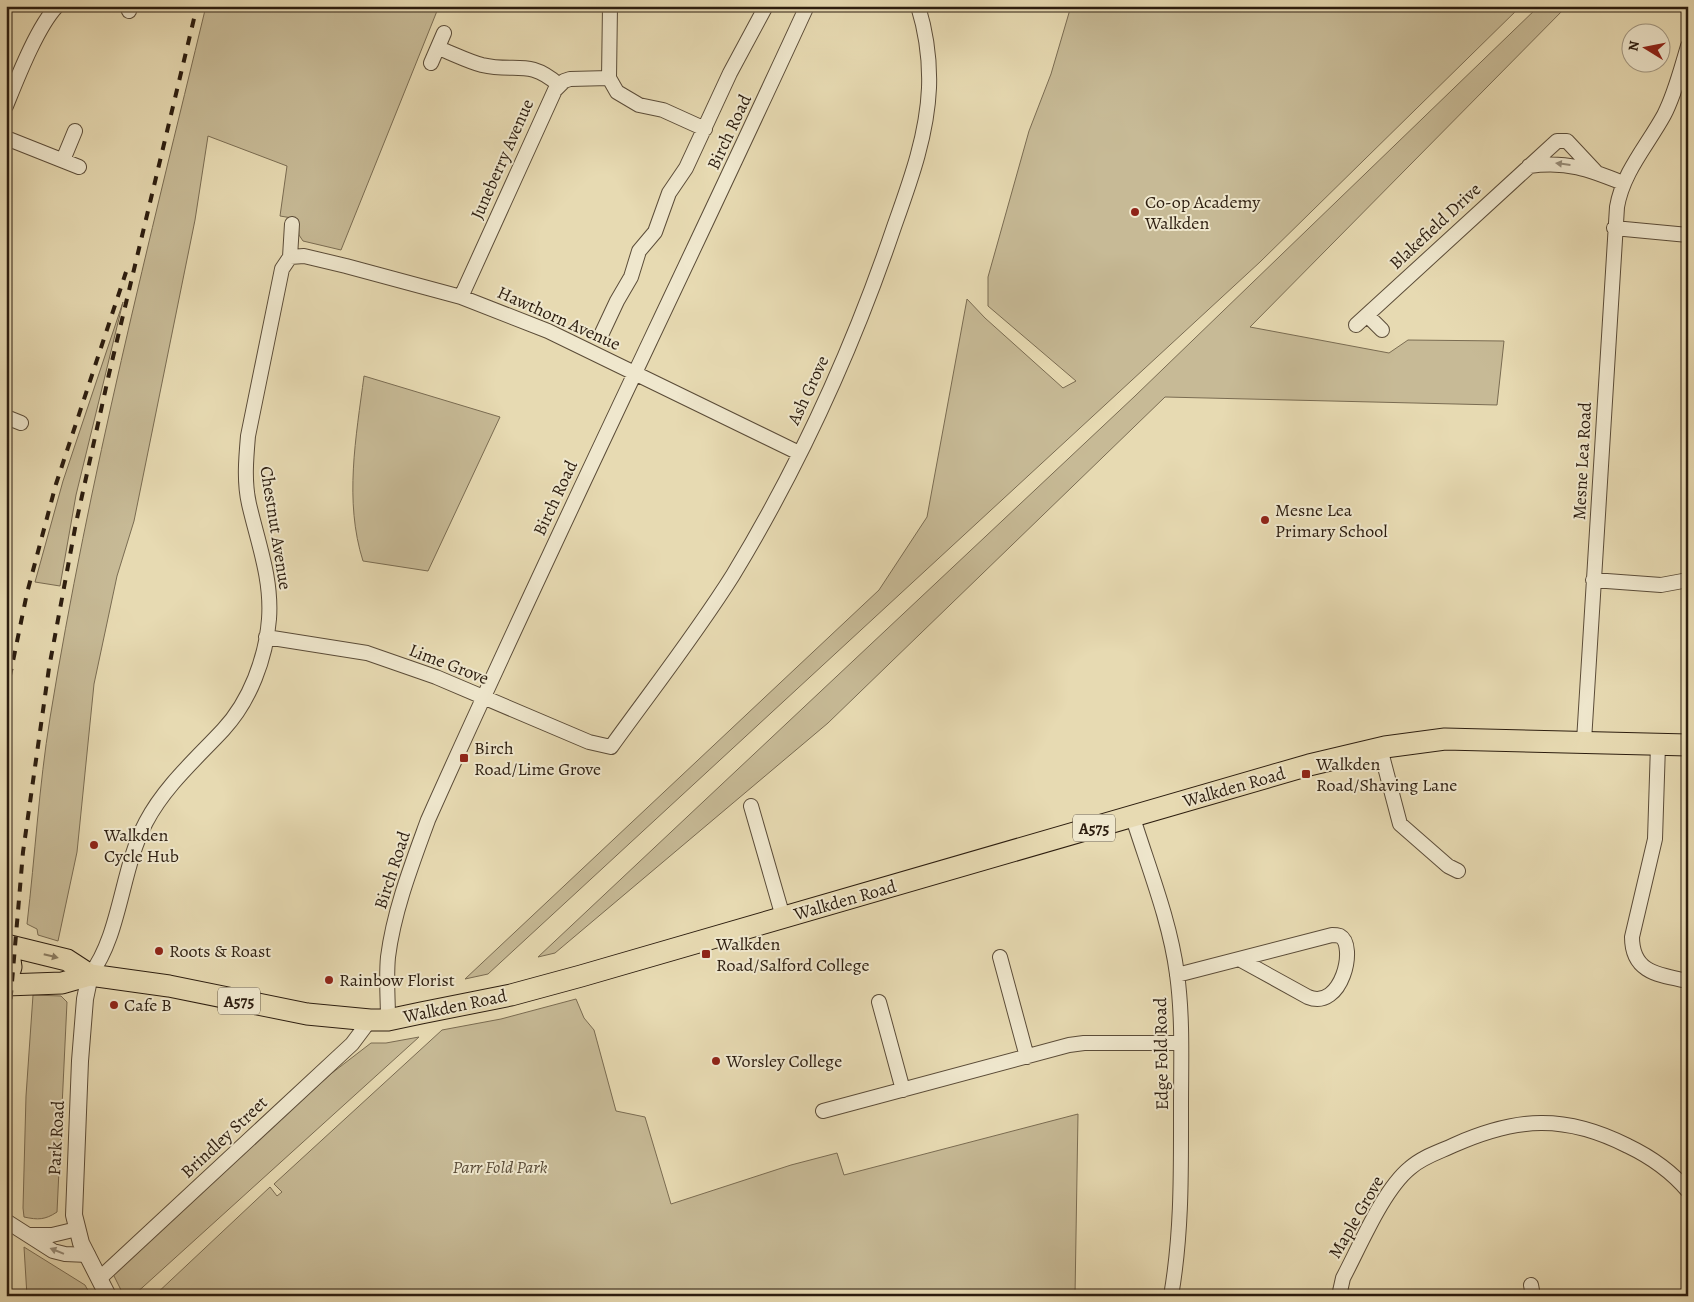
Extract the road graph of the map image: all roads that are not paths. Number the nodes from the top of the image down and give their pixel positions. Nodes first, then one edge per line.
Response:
1 (56, 6) edge
2 (610, 6) edge
3 (766, 6) edge
4 (807, 6) edge
5 (918, 6) edge
6 (444, 33) dead end
7 (1688, 46) edge
8 (438, 48) junction
9 (431, 63) dead end
10 (13, 72) edge
11 (609, 78) junction
12 (559, 85) junction
13 (6, 106) edge
14 (705, 129) junction
15 (75, 130) dead end
16 (6, 138) edge
17 (63, 160) junction
18 (1529, 166) junction
19 (79, 167) dead end
20 (1596, 172) junction
21 (1624, 183) junction
22 (292, 224) dead end
23 (1614, 228) junction
24 (1688, 235) edge
25 (290, 258) junction
26 (460, 297) junction
27 (612, 310) junction
28 (1367, 315) junction
29 (626, 317) dead end
30 (1356, 325) dead end
31 (1382, 330) dead end
32 (602, 333) dead end
33 (634, 372) junction
34 (6, 417) edge
35 (21, 423) dead end
36 (799, 453) junction
37 (1593, 580) junction
38 (1688, 580) edge
39 (266, 637) junction
40 (483, 697) junction
41 (1584, 741) junction
42 (1658, 744) junction
43 (1688, 745) edge
44 (611, 747) joint
45 (1380, 748) junction
46 (751, 806) dead end
47 (1133, 818) junction
48 (1458, 871) dead end
49 (783, 918) junction
50 (7, 945) edge
51 (1000, 957) dead end
52 (1241, 960) junction
53 (90, 975) junction
54 (1177, 975) junction
55 (1688, 981) edge
56 (6, 983) edge
57 (879, 1002) dead end
58 (379, 1020) junction
59 (1181, 1043) junction
60 (1027, 1057) junction
61 (903, 1090) junction
62 (823, 1111) dead end
63 (1688, 1191) edge
64 (6, 1221) edge
65 (77, 1229) junction
66 (29, 1235) junction
67 (88, 1255) junction
68 (100, 1278) junction
69 (108, 1296) edge
70 (1171, 1296) edge
71 (1339, 1296) edge

1 - 10 street
2 - 11 street
3 - 14 street
4 - 33 street, Birch Road
5 - 36 street, Ash Grove
6 - 8 street
7 - 21 street, Mesne Lea Road
8 - 9 street
8 - 12 street
10 - 13 street
11 - 12 street
11 - 14 street
12 - 26 street, Juneberry Avenue
14 - 27 street
15 - 17 street
16 - 17 street
17 - 19 street
20 -> 18 street, Blakefield Drive
18 - 20 street, Blakefield Drive
18 - 28 street, Blakefield Drive
20 - 21 street, Blakefield Drive
21 - 23 street, Mesne Lea Road
22 - 25 street, Chestnut Avenue
23 - 24 street
23 - 37 street, Mesne Lea Road
25 - 26 street, Hawthorn Avenue
25 - 39 street, Chestnut Avenue
26 - 33 street, Hawthorn Avenue
27 - 29 street
27 - 32 street
28 - 30 street, Blakefield Drive
28 - 31 street
33 - 36 street, Hawthorn Avenue
33 - 40 street, Birch Road
34 - 35 street
36 - 44 street, Ash Grove
37 - 38 street
37 - 41 street, Mesne Lea Road
39 - 40 street, Lime Grove
39 - 53 street, Chestnut Avenue
40 - 44 street, Lime Grove
40 - 58 street, Birch Road
41 - 42 main road, Walkden Road / A575
41 - 45 main road, Walkden Road / A575
42 - 43 main road, Walkden Road / A575
42 - 55 street
45 - 47 main road, Walkden Road / A575
45 - 48 street
46 - 49 street
47 - 49 main road, Walkden Road / A575
47 - 54 street, Edge Fold Road
49 - 58 main road, Walkden Road / A575
50 -> 53 main road, Walkden Road / A575
50 - 56 main road
51 - 60 street
52 - 52 street
52 - 54 street
53 - 56 main road, A575
53 - 58 main road, Walkden Road / A575
53 - 65 street, Park Road
54 - 59 street, Edge Fold Road
57 - 61 street
58 - 68 street, Brindley Street
59 - 60 street
59 - 70 street, Edge Fold Road
60 - 61 street
61 - 62 street
63 - 71 street, Maple Grove
64 - 66 street
65 - 66 street
65 - 67 street, Park Road
67 -> 66 street
67 - 68 street, Park Road
68 - 69 street, Park Road

